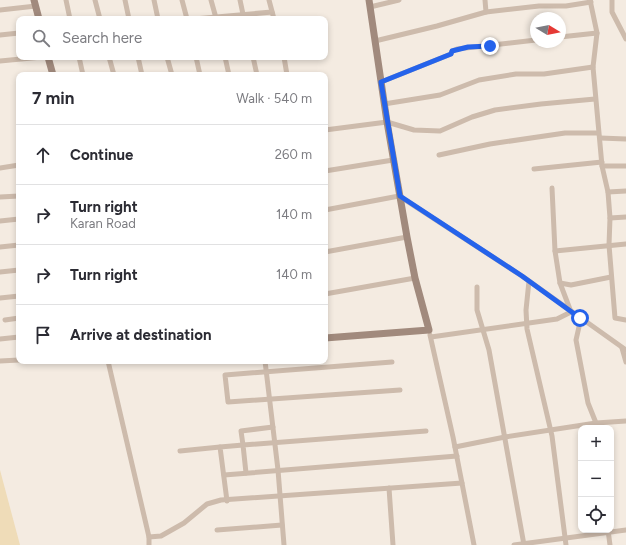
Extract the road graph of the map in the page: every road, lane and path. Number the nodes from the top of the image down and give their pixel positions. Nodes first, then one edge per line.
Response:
1 (66, 0) edge
2 (96, 0) edge
3 (125, 0) edge
4 (154, 0) edge
5 (182, 0) edge
6 (211, 0) edge
7 (240, 0) edge
8 (269, 0) edge
9 (399, 0) edge
10 (485, 0) edge
11 (533, 0) edge
12 (612, 0) edge
13 (590, 1) edge
14 (35, 3) edge
15 (369, 3) edge
16 (534, 6) junction
17 (0, 10) edge
18 (272, 12) junction
19 (486, 12) junction
20 (38, 16) edge
21 (69, 16) edge
22 (99, 16) edge
23 (128, 16) edge
24 (157, 16) edge
25 (186, 16) edge
26 (215, 16) edge
27 (244, 16) edge
28 (250, 16) edge
29 (273, 16) edge
30 (16, 33) edge
31 (597, 33) junction
32 (0, 35) edge
33 (566, 36) edge
34 (626, 39) edge
35 (375, 41) junction
36 (530, 41) edge
37 (16, 59) edge
38 (49, 60) edge
39 (80, 60) edge
40 (110, 60) edge
41 (139, 60) edge
42 (168, 60) edge
43 (197, 60) edge
44 (226, 60) edge
45 (254, 60) edge
46 (284, 60) edge
47 (0, 61) edge
48 (593, 67) junction
49 (52, 72) edge
50 (82, 72) edge
51 (113, 72) edge
52 (141, 72) edge
53 (171, 72) edge
54 (199, 72) edge
55 (228, 72) edge
56 (256, 72) edge
57 (286, 72) edge
58 (381, 82) junction
59 (595, 99) junction
60 (384, 104) junction
61 (386, 122) junction
62 (328, 130) edge
63 (599, 136) junction
64 (626, 139) edge
65 (439, 155) dead end
66 (393, 160) junction
67 (602, 164) junction
68 (16, 165) edge
69 (626, 166) edge
70 (0, 168) edge
71 (534, 169) dead end
72 (328, 171) edge
73 (552, 188) dead end
74 (626, 191) edge
75 (608, 192) junction
76 (16, 196) edge
77 (400, 196) junction
78 (0, 197) edge
79 (328, 209) edge
80 (626, 217) edge
81 (610, 218) junction
82 (16, 219) edge
83 (0, 221) edge
84 (407, 237) junction
85 (626, 244) edge
86 (16, 245) edge
87 (609, 245) junction
88 (0, 247) edge
89 (328, 251) edge
90 (555, 251) junction
91 (16, 270) edge
92 (0, 272) edge
93 (611, 277) junction
94 (415, 278) junction
95 (529, 281) junction
96 (560, 283) junction
97 (477, 287) dead end
98 (328, 293) edge
99 (16, 296) edge
100 (0, 298) edge
101 (571, 312) junction
102 (16, 318) edge
103 (580, 318) junction
104 (5, 320) dead end
105 (626, 320) edge
106 (526, 323) junction
107 (483, 329) junction
108 (430, 333) junction
109 (16, 337) edge
110 (328, 338) edge
111 (0, 339) edge
112 (624, 349) edge
113 (16, 360) edge
114 (0, 361) edge
115 (392, 362) dead end
116 (626, 362) edge
117 (109, 364) edge
118 (265, 364) edge
119 (266, 372) junction
120 (400, 390) dead end
121 (270, 400) junction
122 (626, 421) edge
123 (596, 425) edge
124 (602, 425) edge
125 (273, 427) junction
126 (578, 427) edge
127 (550, 429) junction
128 (426, 431) dead end
129 (506, 437) junction
130 (275, 442) junction
131 (243, 445) junction
132 (220, 447) junction
133 (455, 447) junction
134 (180, 451) dead end
135 (457, 456) junction
136 (278, 470) junction
137 (246, 473) junction
138 (224, 475) junction
139 (462, 483) junction
140 (389, 488) junction
141 (280, 496) junction
142 (227, 501) junction
143 (282, 525) junction
144 (217, 530) dead end
145 (626, 530) edge
146 (614, 531) edge
147 (597, 533) edge
148 (608, 533) edge
149 (149, 537) junction
150 (565, 539) junction
151 (524, 544) edge
152 (149, 545) edge
153 (284, 545) edge
154 (393, 545) edge
155 (474, 545) edge
156 (514, 545) edge
157 (566, 545) edge
158 (610, 545) edge

1 - 21 street
2 - 22 street
3 - 23 street
4 - 24 street
5 - 25 street
6 - 26 street
7 - 27 street
8 - 18 street
9 - 15 street
10 - 19 street
11 - 16 street
12 - 34 street
13 - 16 street
13 - 31 street
14 - 17 street
14 - 20 street
15 - 35 street
16 - 19 street
18 - 28 street
18 - 29 street
19 - 35 street
30 - 32 street
31 - 33 street
31 - 48 street
35 - 58 street
36 - 58 street
37 - 47 street
38 - 49 street
39 - 50 street
40 - 51 street
41 - 52 street
42 - 53 street
43 - 54 street
44 - 55 street
45 - 56 street
46 - 57 street
48 - 59 street
48 - 60 street
58 - 60 street
59 - 61 street
59 - 63 street
60 - 61 street
61 - 62 street
61 - 66 street
63 - 64 street
63 - 65 street
63 - 67 street
66 - 72 street
66 - 77 street
67 - 69 street
67 - 71 street
67 - 75 street
68 - 70 street
73 - 90 street
74 - 75 street
75 - 81 street
76 - 78 street
77 - 79 street
77 - 84 street
77 - 95 street
80 - 81 street
81 - 87 street
82 - 83 street
84 - 89 street
84 - 94 street
85 - 87 street
86 - 88 street
87 - 90 street
87 - 93 street
90 - 96 street
91 - 92 street
93 - 96 street
93 - 105 street
94 - 98 street
94 - 108 street
95 - 101 street
95 - 106 street
96 - 101 street
97 - 107 street
99 - 100 street
101 - 103 street
101 - 106 street
102 - 104 street
103 - 112 street
103 - 123 street
106 - 107 street
106 - 127 street
107 - 108 street
107 - 129 street
108 - 110 street
108 - 133 street
109 - 111 street
112 - 116 street
113 - 114 street
115 - 119 street
117 - 149 street
118 - 119 street
119 - 121 street
119 - 121 street
120 - 121 street
121 - 125 street
122 - 124 street
125 - 130 street
125 - 131 street
126 - 127 street
127 - 129 street
127 - 150 street
128 - 130 street
129 - 133 street
129 - 151 street
130 - 131 street
130 - 136 street
131 - 132 street
131 - 137 street
132 - 134 street
132 - 138 street
133 - 135 street
135 - 136 street
135 - 139 street
136 - 137 street
136 - 141 street
137 - 138 street
138 - 142 street
139 - 140 street
139 - 155 street
140 - 141 street
140 - 154 street
141 - 142 street
141 - 143 street
142 - 149 street
143 - 144 street
143 - 153 street
145 - 146 street
147 - 150 street
148 - 158 street
149 - 152 street
150 - 151 street
150 - 157 street
151 - 156 street

